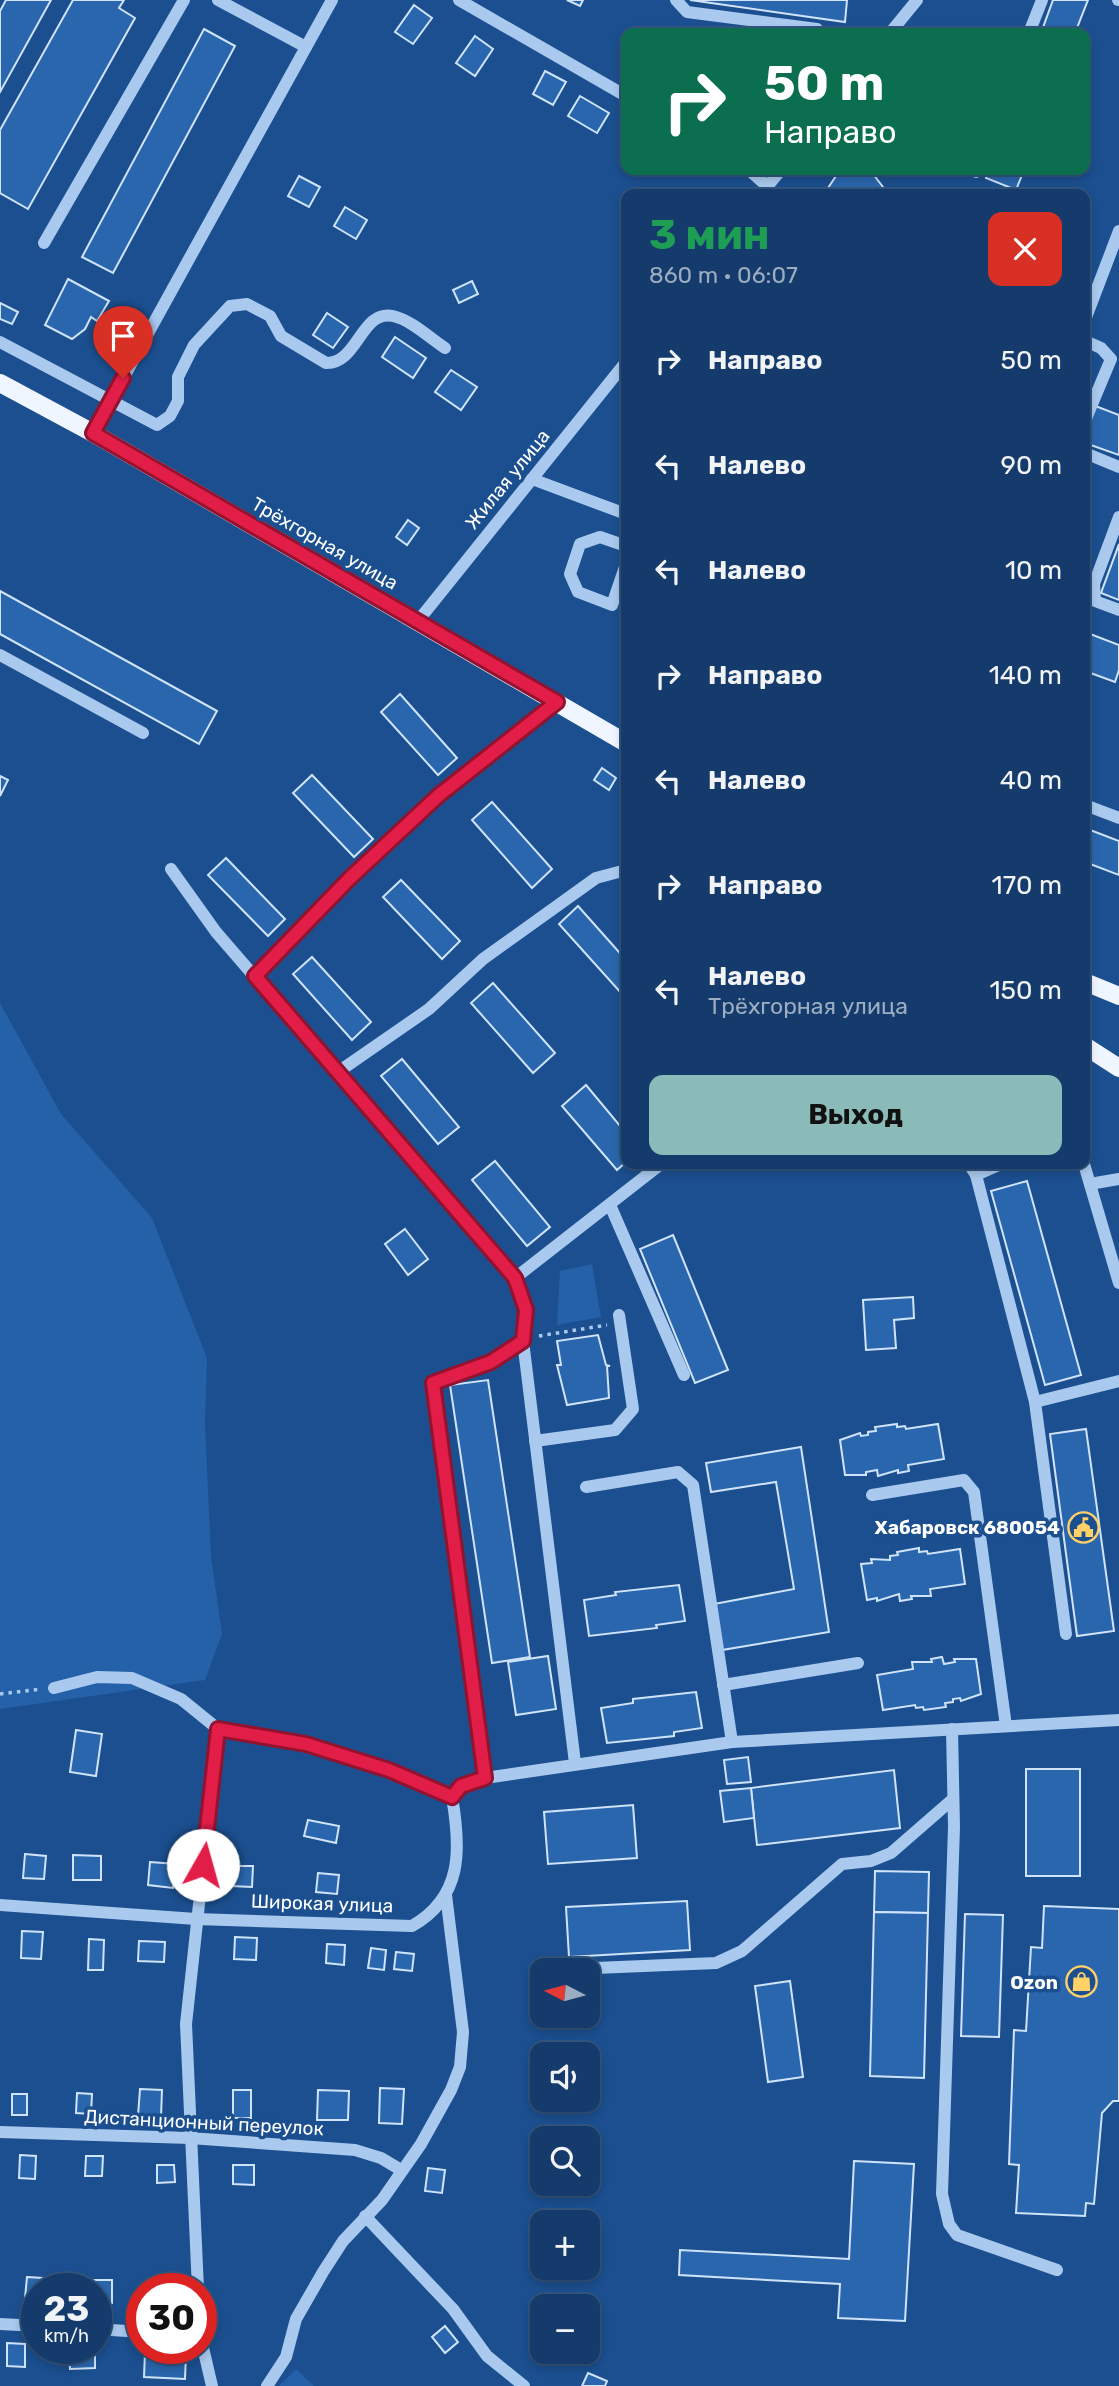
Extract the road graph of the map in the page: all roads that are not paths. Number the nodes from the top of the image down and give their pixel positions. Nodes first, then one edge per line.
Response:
1 (184, 0) edge
2 (218, 0) edge
3 (332, 0) edge
4 (459, 0) edge
5 (676, 0) edge
6 (917, 0) edge
7 (1042, 0) edge
8 (238, 5) edge
9 (809, 28) edge
10 (894, 28) edge
11 (1031, 28) edge
12 (306, 47) junction
13 (621, 93) edge
14 (776, 175) edge
15 (765, 189) edge
16 (1119, 231) edge
17 (44, 243) dead end
18 (1090, 307) edge
19 (0, 342) edge
20 (1090, 343) edge
21 (445, 348) dead end
22 (621, 368) edge
23 (0, 383) edge
24 (110, 402) junction
25 (1090, 409) edge
26 (93, 433) junction
27 (1090, 455) edge
28 (1119, 467) edge
29 (532, 479) junction
30 (621, 512) edge
31 (1119, 517) edge
32 (621, 544) edge
33 (621, 579) edge
34 (1119, 610) edge
35 (418, 621) junction
36 (0, 654) edge
37 (557, 702) junction
38 (143, 733) dead end
39 (621, 740) edge
40 (1090, 807) edge
41 (1119, 818) edge
42 (171, 869) dead end
43 (621, 871) edge
44 (255, 976) junction
45 (1090, 984) edge
46 (1119, 996) edge
47 (1090, 1049) edge
48 (1119, 1068) edge
49 (338, 1072) junction
50 (655, 1169) edge
51 (972, 1169) edge
52 (1086, 1169) edge
53 (1119, 1180) edge
54 (1090, 1184) junction
55 (610, 1205) junction
56 (515, 1278) junction
57 (1119, 1283) edge
58 (619, 1319) road end
59 (523, 1339) junction
60 (684, 1375) dead end
61 (1119, 1381) edge
62 (1035, 1402) junction
63 (535, 1441) junction
64 (586, 1487) dead end
65 (872, 1495) dead end
66 (1066, 1634) dead end
67 (858, 1663) dead end
68 (723, 1685) junction
69 (54, 1688) road end
70 (1119, 1720) edge
71 (1006, 1726) junction
72 (218, 1729) junction
73 (952, 1729) junction
74 (732, 1742) junction
75 (575, 1763) junction
76 (485, 1778) junction
77 (452, 1797) junction
78 (953, 1799) junction
79 (446, 1895) junction
80 (0, 1905) edge
81 (196, 1919) junction
82 (600, 1968) edge
83 (0, 2132) edge
84 (190, 2138) junction
85 (401, 2170) junction
86 (365, 2216) junction
87 (1057, 2270) dead end
88 (197, 2273) edge
89 (0, 2324) edge
90 (21, 2325) edge
91 (207, 2364) edge
92 (212, 2386) edge
93 (267, 2386) edge
94 (524, 2386) edge

1 - 17 street
2 - 8 street
3 - 12 street
4 - 13 street
5 - 9 street
6 - 10 street
7 - 11 street
8 - 12 street
12 - 24 street
14 - 15 street
16 - 18 street
19 - 24 street
20 - 25 street
21 - 24 street
22 - 29 street, Жилая улица
23 - 26 main road, Трёхгорная улица
24 - 26 street
26 - 35 main road, Трёхгорная улица
27 - 28 street
29 - 30 street
29 - 35 street, Жилая улица
31 - 34 street
32 - 33 street
35 - 37 main road, Трёхгорная улица
36 - 38 street
37 - 39 main road, Трёхгорная улица
37 - 44 street
40 - 41 street
42 - 44 street
43 - 49 street
44 - 49 street
45 - 46 main road
47 - 48 main road
49 - 56 street
50 - 55 street
51 - 62 street
52 - 54 street
53 - 54 street
54 - 57 street
55 - 56 street
55 - 60 street
56 - 59 street
58 - 63 street
59 - 63 street
59 - 76 street
61 - 62 street
62 - 66 street
63 - 75 street
64 - 68 street
65 - 71 street
67 - 68 street
68 - 74 street
69 - 72 street
70 - 71 street
71 - 73 street
72 - 77 street
72 - 81 street
73 - 74 street
73 - 78 street
74 - 75 street
75 - 76 street
76 - 77 street
77 - 79 street, Широкая улица
78 - 82 street
78 - 87 street
79 - 81 street, Широкая улица
79 - 85 street
80 - 81 street, Широкая улица
81 - 84 street
83 - 84 street, Дистанционный переулок
84 - 85 street, Дистанционный переулок
84 - 88 street
85 - 86 street
86 - 93 street
86 - 94 street
89 - 90 street
91 - 92 street

